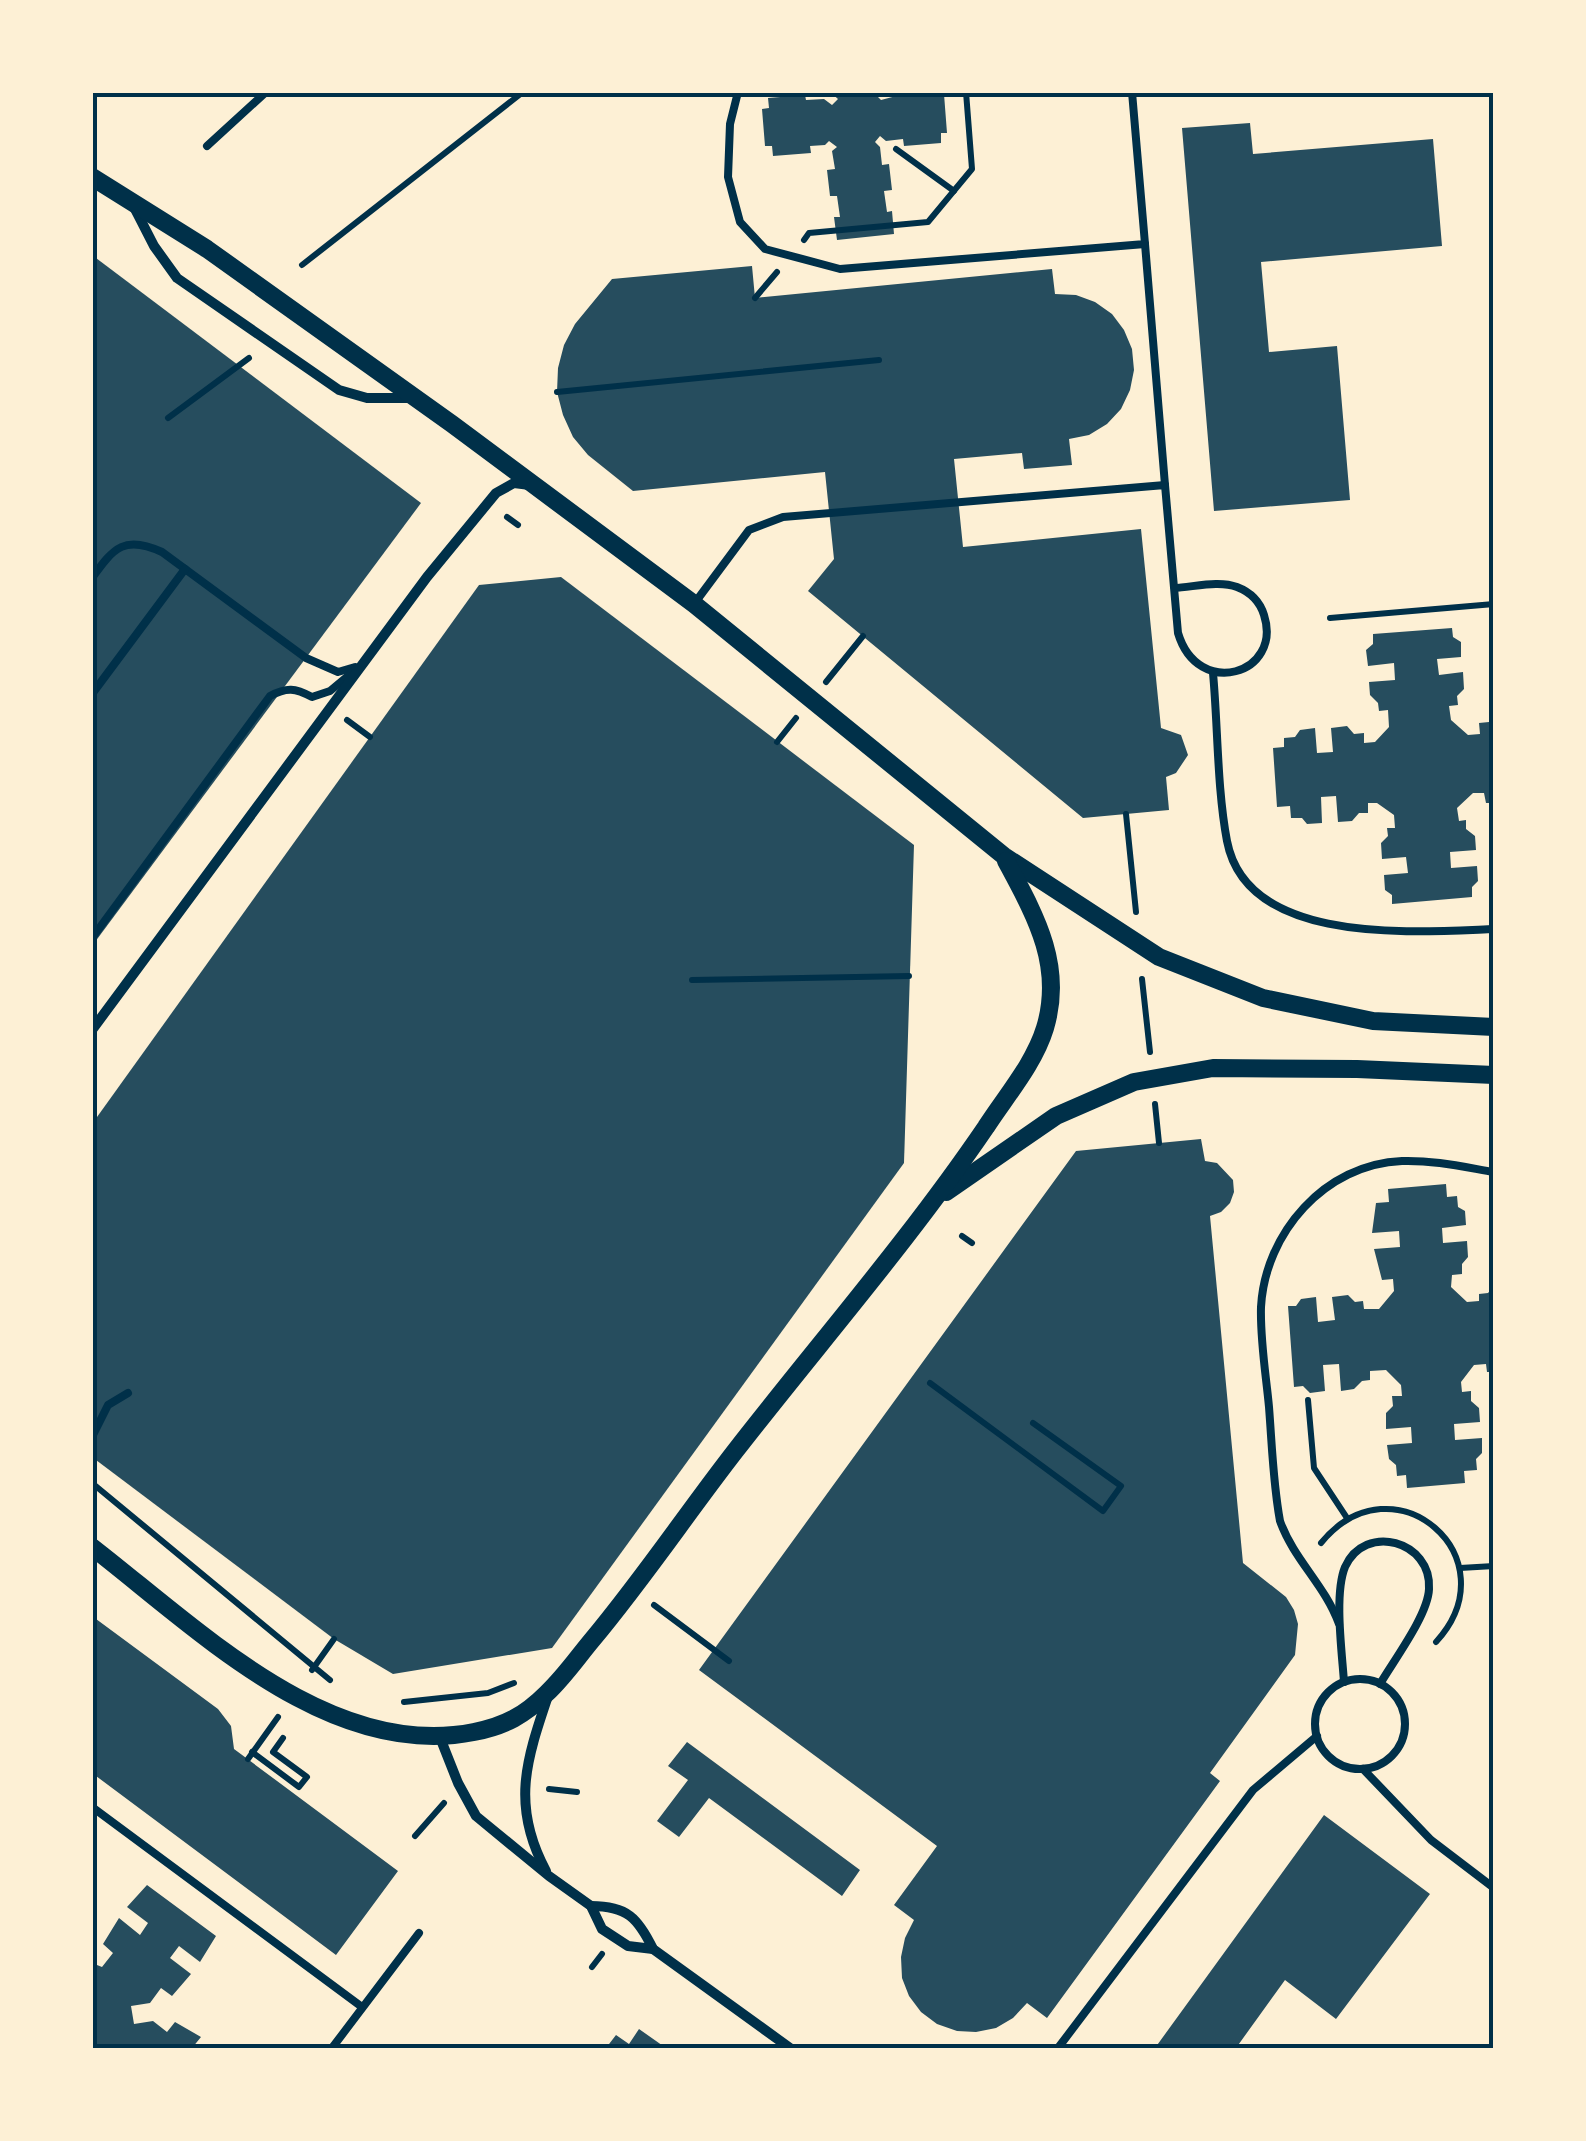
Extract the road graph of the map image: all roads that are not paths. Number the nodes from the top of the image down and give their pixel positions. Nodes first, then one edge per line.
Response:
1 (266, 92) edge
2 (738, 92) edge
3 (1132, 92) edge
4 (207, 146) dead end
5 (92, 178) edge
6 (128, 198) junction
7 (1145, 244) junction
8 (415, 398) junction
9 (1165, 485) junction
10 (534, 486) junction
11 (185, 569) junction
12 (92, 578) edge
13 (1174, 588) junction
14 (694, 604) junction
15 (359, 666) junction
16 (1213, 673) junction
17 (92, 694) edge
18 (1004, 856) junction
19 (1494, 930) edge
20 (92, 938) edge
21 (1494, 1027) edge
22 (92, 1030) edge
23 (1494, 1075) edge
24 (1494, 1172) edge
25 (938, 1198) junction
26 (128, 1393) dead end
27 (92, 1437) edge
28 (92, 1547) edge
29 (1339, 1624) junction
30 (1344, 1682) junction
31 (1380, 1684) junction
32 (549, 1692) junction
33 (439, 1735) junction
34 (1316, 1736) junction
35 (1363, 1770) junction
36 (92, 1807) edge
37 (549, 1876) junction
38 (1494, 1888) edge
39 (591, 1906) junction
40 (419, 1934) dead end
41 (653, 1949) junction
42 (362, 2007) junction
43 (332, 2048) edge
44 (790, 2048) edge
45 (1058, 2048) edge

1 - 4 lane
2 - 7 lane
3 - 7 lane
5 - 6 street
6 - 8 street
6 - 8 street
7 - 9 lane
8 - 10 street
9 - 13 lane
9 - 14 lane
10 - 14 street
10 - 15 street
11 - 12 lane
11 - 15 lane
11 - 17 lane
13 - 16 lane
13 - 16 lane
14 - 18 street
15 - 20 lane
15 - 22 street
16 - 19 lane
18 - 21 street
18 - 25 street
23 - 25 street
24 - 29 lane
25 - 32 street
26 - 27 lane
28 - 33 street
29 - 30 lane
29 - 31 lane
30 - 31 lane
30 - 34 lane
31 - 35 lane
32 - 33 street
32 - 37 street
33 - 37 street
34 - 35 lane
34 - 45 lane
35 - 38 lane
36 - 42 lane
37 - 39 street
39 - 41 street
39 - 41 street
40 - 42 lane
41 - 44 street
42 - 43 lane

